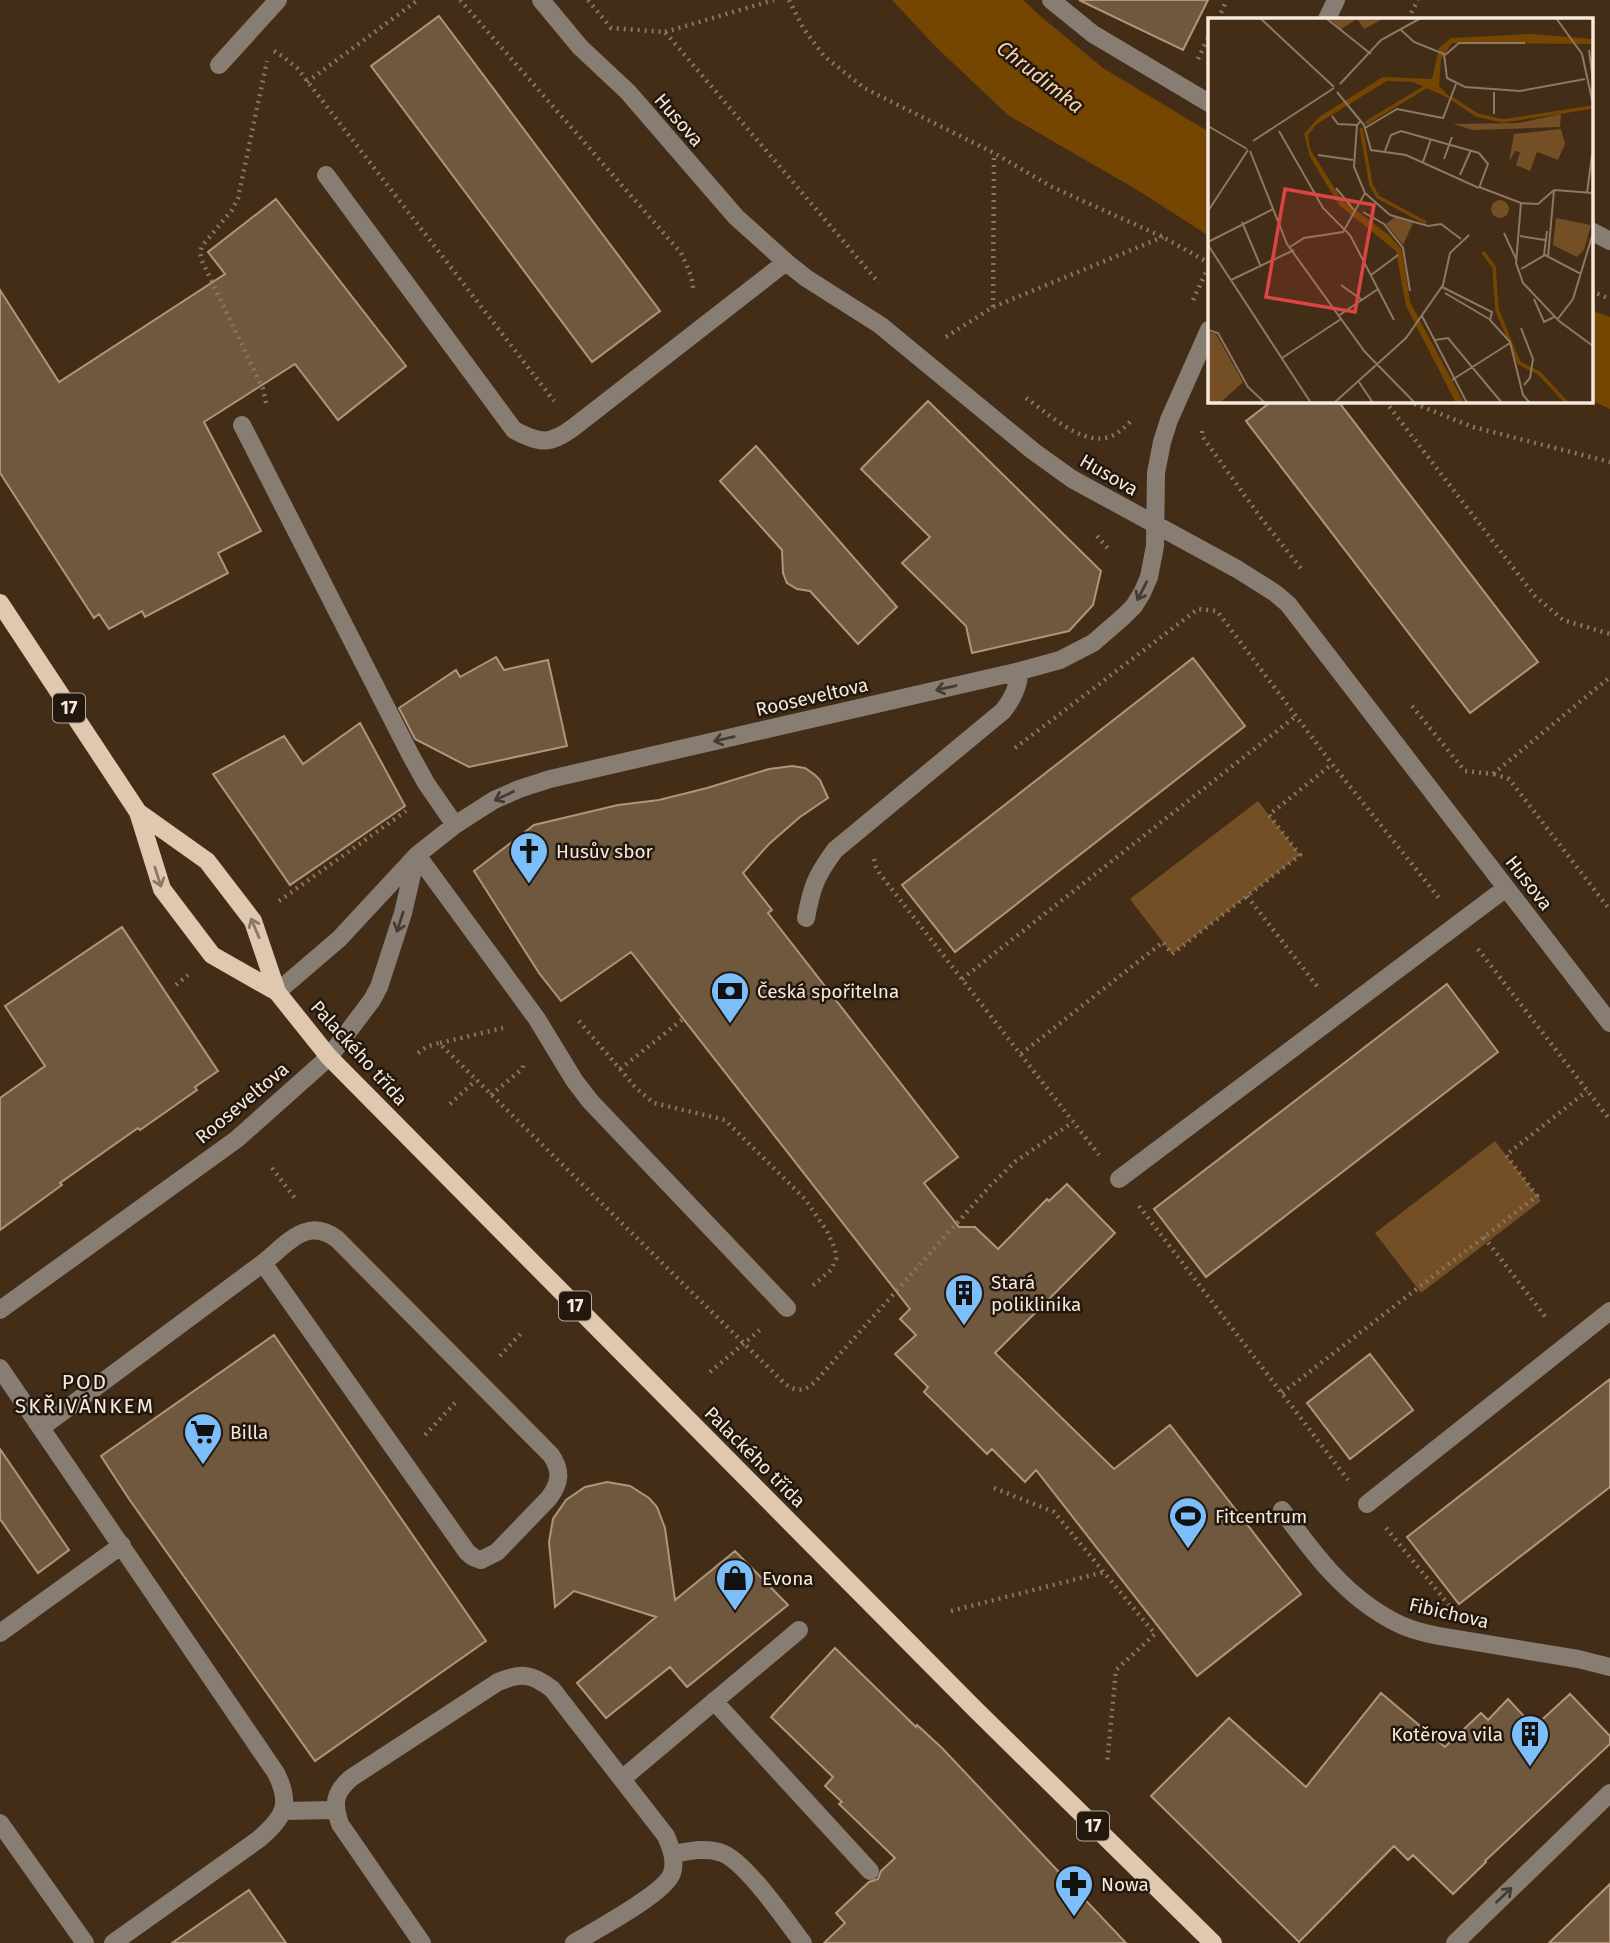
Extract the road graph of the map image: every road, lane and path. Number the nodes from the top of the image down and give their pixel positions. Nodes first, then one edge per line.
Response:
1 (278, 0) edge
2 (418, 0) edge
3 (460, 0) edge
4 (541, 0) edge
5 (588, 0) edge
6 (774, 0) edge
7 (789, 0) edge
8 (1051, 0) edge
9 (1227, 0) edge
10 (1336, 0) edge
11 (1418, 0) edge
12 (1218, 18) edge
13 (1327, 18) edge
14 (1409, 18) edge
15 (665, 32) junction
16 (219, 65) dead end
17 (307, 82) junction
18 (1208, 102) edge
19 (994, 153) junction
20 (326, 175) dead end
21 (1592, 232) edge
22 (1163, 237) junction
23 (1610, 241) edge
24 (786, 262) junction
25 (1208, 264) edge
26 (1208, 267) edge
27 (1592, 291) edge
28 (887, 292) dead end
29 (1610, 299) edge
30 (692, 301) dead end
31 (1192, 301) dead end
32 (993, 307) junction
33 (936, 330) dead end
34 (1208, 332) edge
35 (946, 337) junction
36 (957, 345) dead end
37 (1023, 396) dead end
38 (1386, 402) edge
39 (1410, 402) edge
40 (1138, 412) dead end
41 (242, 425) joint
42 (1202, 425) dead end
43 (574, 427) junction
44 (1610, 462) edge
45 (1156, 525) junction
46 (1097, 536) dead end
47 (1110, 551) dead end
48 (1303, 571) dead end
49 (0, 603) edge
50 (1198, 609) dead end
51 (1610, 634) edge
52 (1020, 671) junction
53 (1610, 677) edge
54 (1405, 698) dead end
55 (1296, 716) junction
56 (1332, 764) junction
57 (1493, 774) junction
58 (412, 807) dead end
59 (138, 812) junction
60 (455, 825) junction
61 (417, 855) junction
62 (1506, 888) junction
63 (1247, 897) junction
64 (283, 898) dead end
65 (1610, 910) edge
66 (806, 918) dead end
67 (1458, 923) junction
68 (962, 979) dead end
69 (278, 992) junction
70 (1339, 1014) junction
71 (537, 1019) junction
72 (683, 1019) dead end
73 (1610, 1023) edge
74 (439, 1043) junction
75 (418, 1053) dead end
76 (1021, 1054) dead end
77 (329, 1057) junction
78 (620, 1069) junction
79 (477, 1080) junction
80 (1587, 1091) junction
81 (450, 1104) dead end
82 (1610, 1120) edge
83 (1073, 1122) dead end
84 (272, 1168) dead end
85 (1119, 1180) dead end
86 (285, 1186) dead end
87 (1484, 1237) junction
88 (263, 1263) junction
89 (787, 1308) junction
90 (0, 1310) edge
91 (1610, 1311) edge
92 (744, 1343) junction
93 (1568, 1345) junction
94 (0, 1368) edge
95 (710, 1371) dead end
96 (1282, 1393) dead end
97 (42, 1427) junction
98 (994, 1488) dead end
99 (1367, 1504) dead end
100 (1282, 1510) dead end
101 (121, 1545) junction
102 (1104, 1572) junction
103 (951, 1611) dead end
104 (799, 1630) dead end
105 (0, 1633) edge
106 (1610, 1667) edge
107 (714, 1701) junction
108 (1107, 1764) dead end
109 (622, 1779) junction
110 (1610, 1793) edge
111 (335, 1810) junction
112 (284, 1811) junction
113 (0, 1823) edge
114 (673, 1854) junction
115 (870, 1871) dead end
116 (85, 1943) edge
117 (113, 1943) edge
118 (422, 1943) edge
119 (574, 1943) edge
120 (803, 1943) edge
121 (1213, 1943) edge
122 (1455, 1943) edge

1 - 16 street
2 - 17 path
3 - 30 path
4 - 24 street, Husova
5 - 15 path
6 - 15 path
7 - 19 path
8 - 18 street
9 - 12 path
10 - 13 street
11 - 14 path
15 - 28 path
17 - 41 path
17 - 43 path
19 - 22 path
19 - 32 path
20 - 43 street
21 - 23 street
22 - 25 path
22 - 32 path
24 - 43 street
24 - 45 street, Husova
26 - 31 path
27 - 29 path
32 - 35 path
33 - 35 path
34 - 45 street, Rooseveltova
35 - 36 path
37 - 40 path
38 - 51 path
39 - 44 path
41 - 60 street
42 - 48 path
45 -> 52 street, Rooseveltova
45 - 62 street, Husova
46 - 47 path
49 - 59 main road, Palackého třída / 17
50 - 55 path
52 -> 60 street, Rooseveltova
52 - 66 street
53 - 57 path
54 - 57 path
55 - 56 path
55 - 68 path
56 - 63 path
56 - 67 path
57 - 65 path
58 - 64 path
69 -> 59 main road, Palackého třída / 17
59 -> 69 main road, Palackého třída / 17
60 - 61 street, Rooseveltova
61 - 69 street, Rooseveltova
61 - 71 street
61 -> 77 street, Rooseveltova
62 - 67 street
62 - 73 street, Husova
63 - 70 path
63 - 76 path
67 - 70 street
67 - 80 path
69 - 77 main road, Palackého třída / 17
70 - 85 street
71 - 74 path
71 - 78 path
71 - 89 street
72 - 78 path
74 - 75 path
74 - 79 path
77 - 90 street, Rooseveltova
77 - 121 main road, Palackého třída / 17
78 - 89 path
79 - 81 path
79 - 92 path
80 - 82 path
80 - 87 path
83 - 92 path
84 - 86 path
87 - 93 path
87 - 96 path
88 - 88 street
88 - 97 street
89 - 92 path
91 - 93 street
92 - 95 path
93 - 99 street
94 - 97 street
97 - 101 street
98 - 102 path
100 - 106 street, Fibichova
101 - 105 street
101 - 112 street
102 - 103 path
102 - 108 path
104 - 107 street
107 - 109 street
107 - 115 street
109 - 111 street
109 - 114 street
122 -> 110 street
111 - 112 street
111 - 118 street
112 - 117 street
113 - 116 street
114 - 119 street
114 - 120 street

